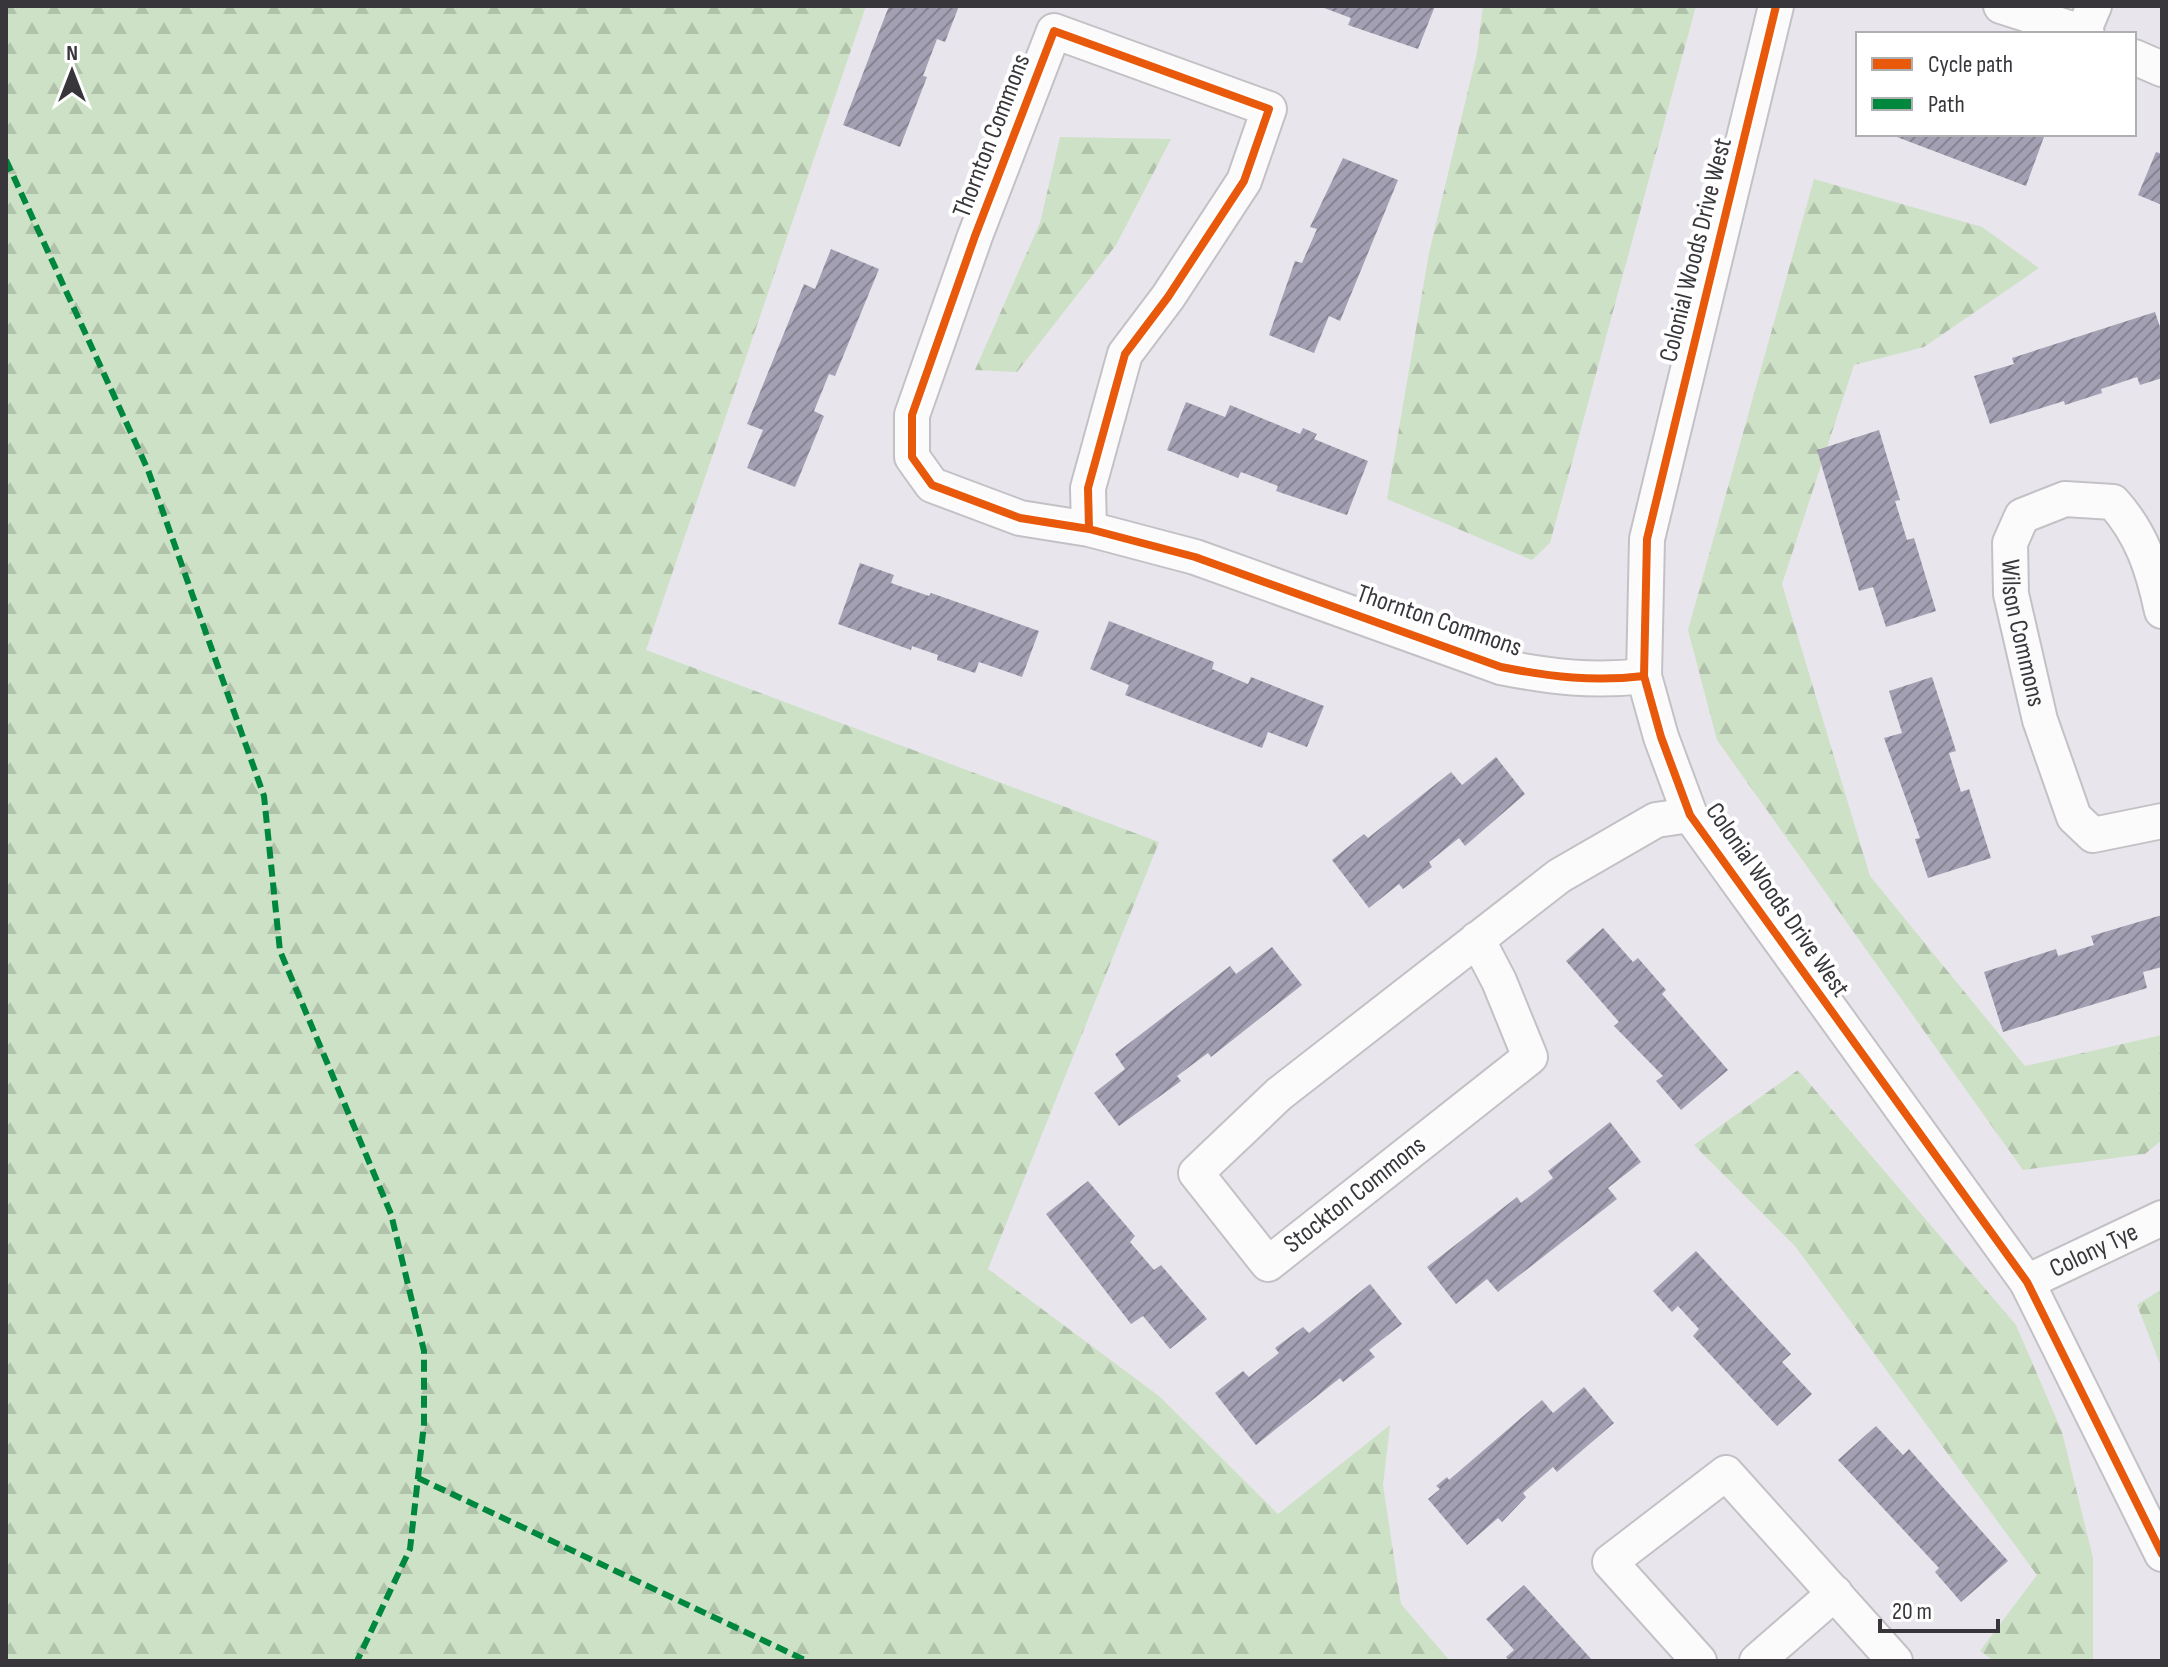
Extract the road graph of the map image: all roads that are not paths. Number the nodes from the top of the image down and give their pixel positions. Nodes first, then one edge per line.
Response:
1 (1776, 6) edge
2 (2001, 6) edge
3 (2088, 24) edge
4 (2136, 58) edge
5 (2162, 69) edge
6 (1089, 529) junction
7 (2162, 611) edge
8 (1644, 676) junction
9 (1690, 815) junction
10 (2162, 821) edge
11 (1477, 939) junction
12 (2162, 1218) edge
13 (2027, 1282) junction
14 (2162, 1554) edge
15 (1835, 1593) junction
16 (1699, 1661) edge
17 (1757, 1661) edge
18 (1895, 1661) edge

1 - 8 street, Colonial Woods Drive West
2 - 3 street
4 - 5 street
6 - 6 street, Thornton Commons
6 - 8 street, Thornton Commons
7 - 10 street, Wilson Commons
8 - 9 street, Colonial Woods Drive West
9 - 11 street, Stockton Commons
9 - 13 street, Colonial Woods Drive West
11 - 11 street, Stockton Commons
12 - 13 street, Colony Tye
13 - 14 street, Colonial Woods Drive West
15 - 16 street
15 - 17 street
15 - 18 street

